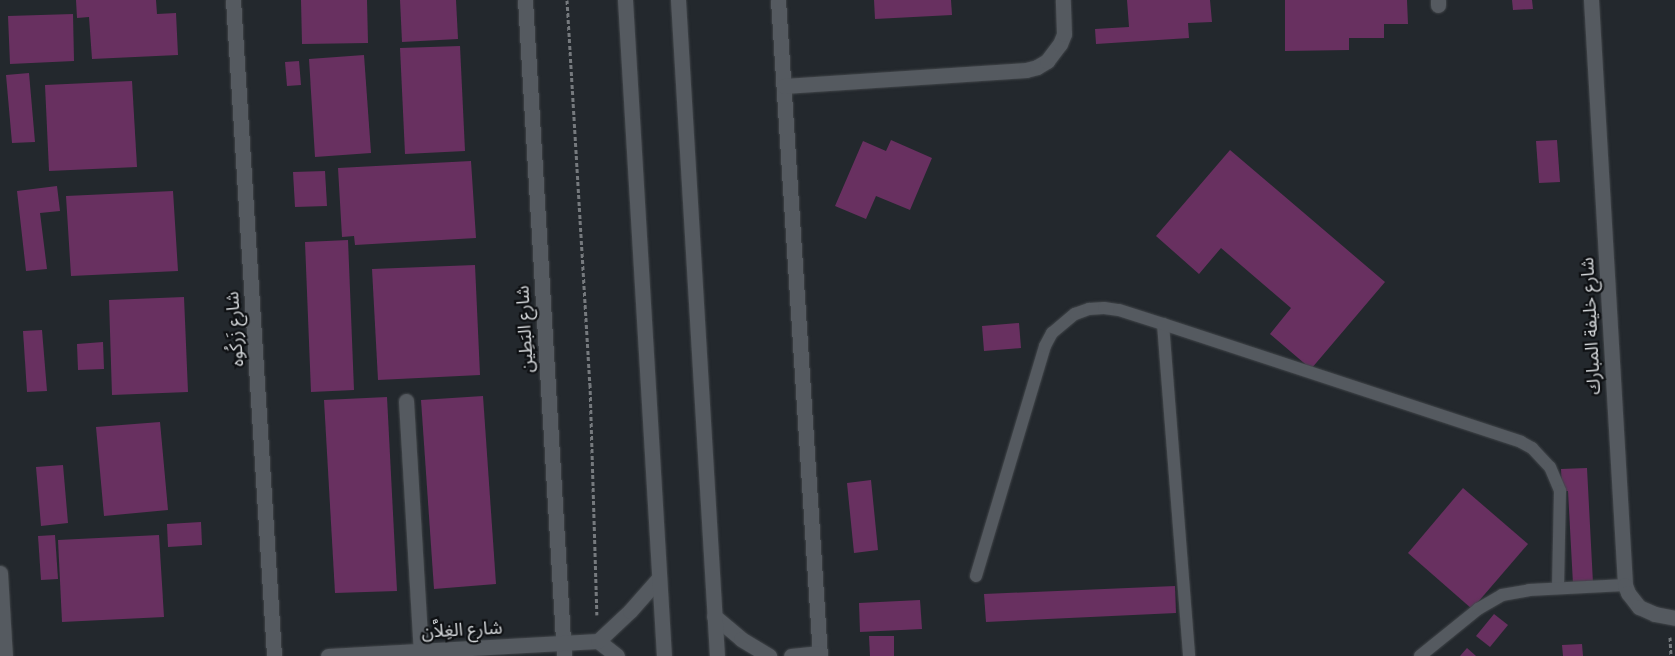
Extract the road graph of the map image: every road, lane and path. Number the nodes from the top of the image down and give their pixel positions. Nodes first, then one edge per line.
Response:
1 (233, 0) edge
2 (524, 0) edge
3 (567, 0) edge
4 (625, 0) edge
5 (678, 0) edge
6 (778, 0) edge
7 (1063, 0) edge
8 (1591, 0) edge
9 (784, 86) junction
10 (1163, 324) junction
11 (406, 401) dead end
12 (0, 573) edge
13 (976, 576) dead end
14 (659, 578) junction
15 (1625, 585) junction
16 (1558, 588) junction
17 (714, 616) junction
18 (1675, 618) edge
19 (598, 641) junction
20 (563, 649) edge
21 (421, 651) junction
22 (820, 655) edge
23 (6, 656) edge
24 (274, 656) edge
25 (328, 656) edge
26 (617, 656) edge
27 (664, 656) edge
28 (716, 656) edge
29 (769, 656) edge
30 (791, 656) edge
31 (1190, 656) edge
32 (1420, 656) edge

1 - 24 street, شارع زَركُوه
2 - 20 street, شارع البَطِين
3 - 19 path
4 - 14 street
5 - 17 street
6 - 9 street
7 - 9 street
8 - 15 street, شارع خليفة المبارك
9 - 22 street
10 - 13 lane
10 - 16 lane
10 - 31 lane
11 - 21 street
12 - 23 street
14 - 19 street
14 - 27 street
15 - 16 lane
15 - 18 street, شارع خليفة المبارك
16 - 32 lane
17 - 28 street
17 - 29 street
19 - 20 street, شارع الغِلاَّن
19 - 26 street
20 - 21 street, شارع الغِلاَّن
21 - 25 street, شارع الغِلاَّن
22 - 30 street

